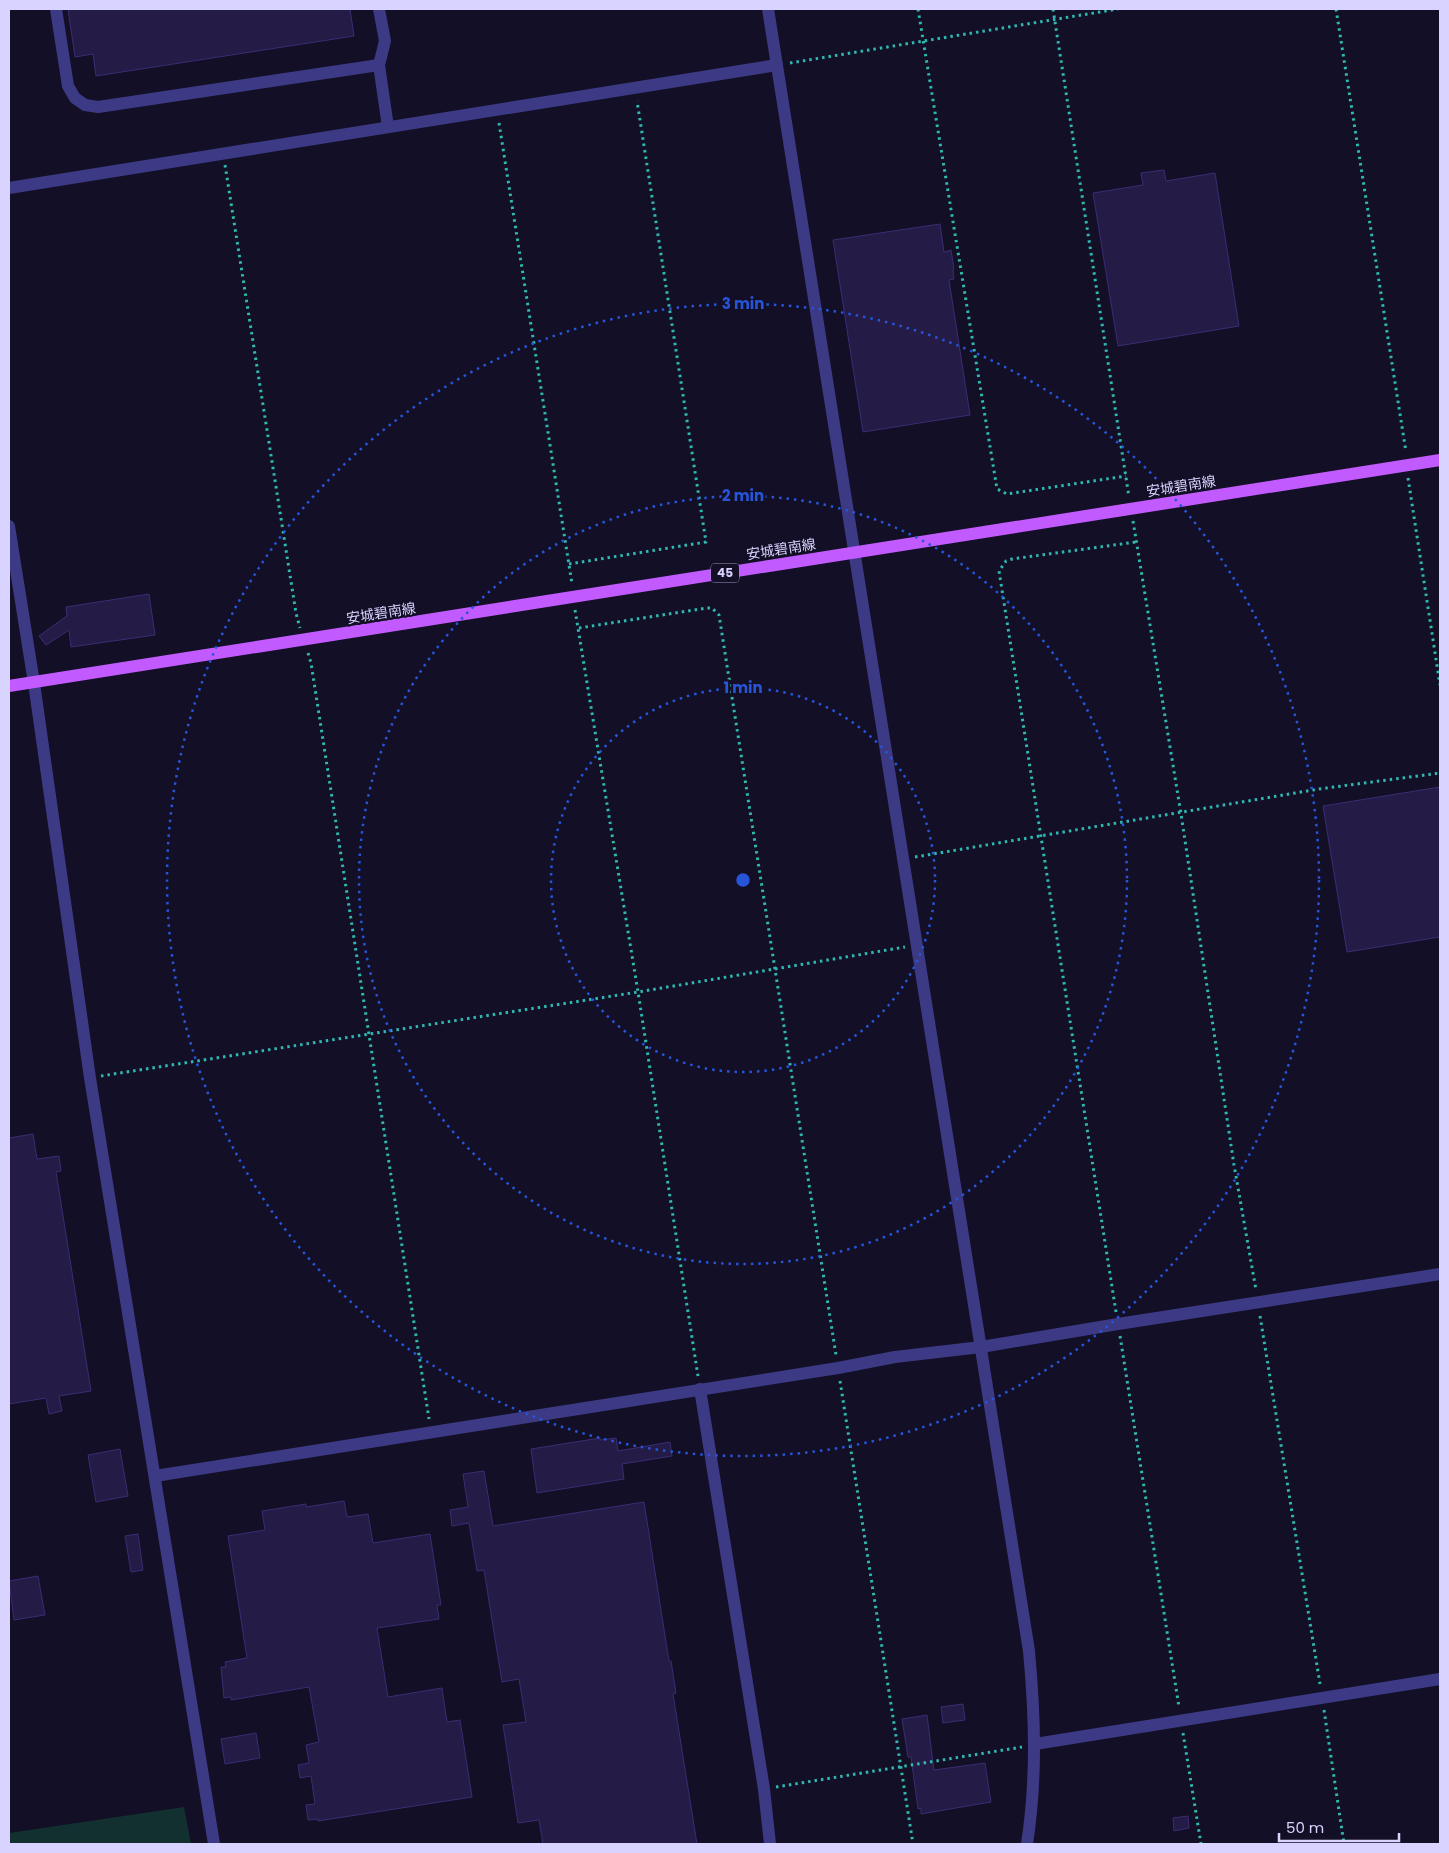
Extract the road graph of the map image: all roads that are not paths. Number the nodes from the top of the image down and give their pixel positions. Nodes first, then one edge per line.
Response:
1 (56, 9) edge
2 (379, 9) edge
3 (768, 9) edge
4 (379, 65) junction
5 (777, 65) junction
6 (388, 127) junction
7 (9, 188) edge
8 (1440, 460) edge
9 (9, 526) edge
10 (855, 553) junction
11 (34, 683) junction
12 (9, 686) edge
13 (1440, 1274) edge
14 (981, 1347) junction
15 (700, 1389) junction
16 (155, 1476) junction
17 (1440, 1679) edge
18 (1035, 1744) junction
19 (214, 1844) edge
20 (770, 1844) edge
21 (1027, 1844) edge

1 - 4 street
2 - 4 street
3 - 5 street
4 - 6 street
5 - 6 street
5 - 10 street
6 - 7 street
8 - 10 main road, 安城碧南線 / 45
9 - 11 street
10 - 11 main road, 安城碧南線 / 45
10 - 14 street
11 - 12 main road, 安城碧南線 / 45
11 - 16 street
13 - 14 street
14 - 15 street
14 - 18 street
15 - 16 street
15 - 20 street
16 - 19 street
17 - 18 street
18 - 21 street

